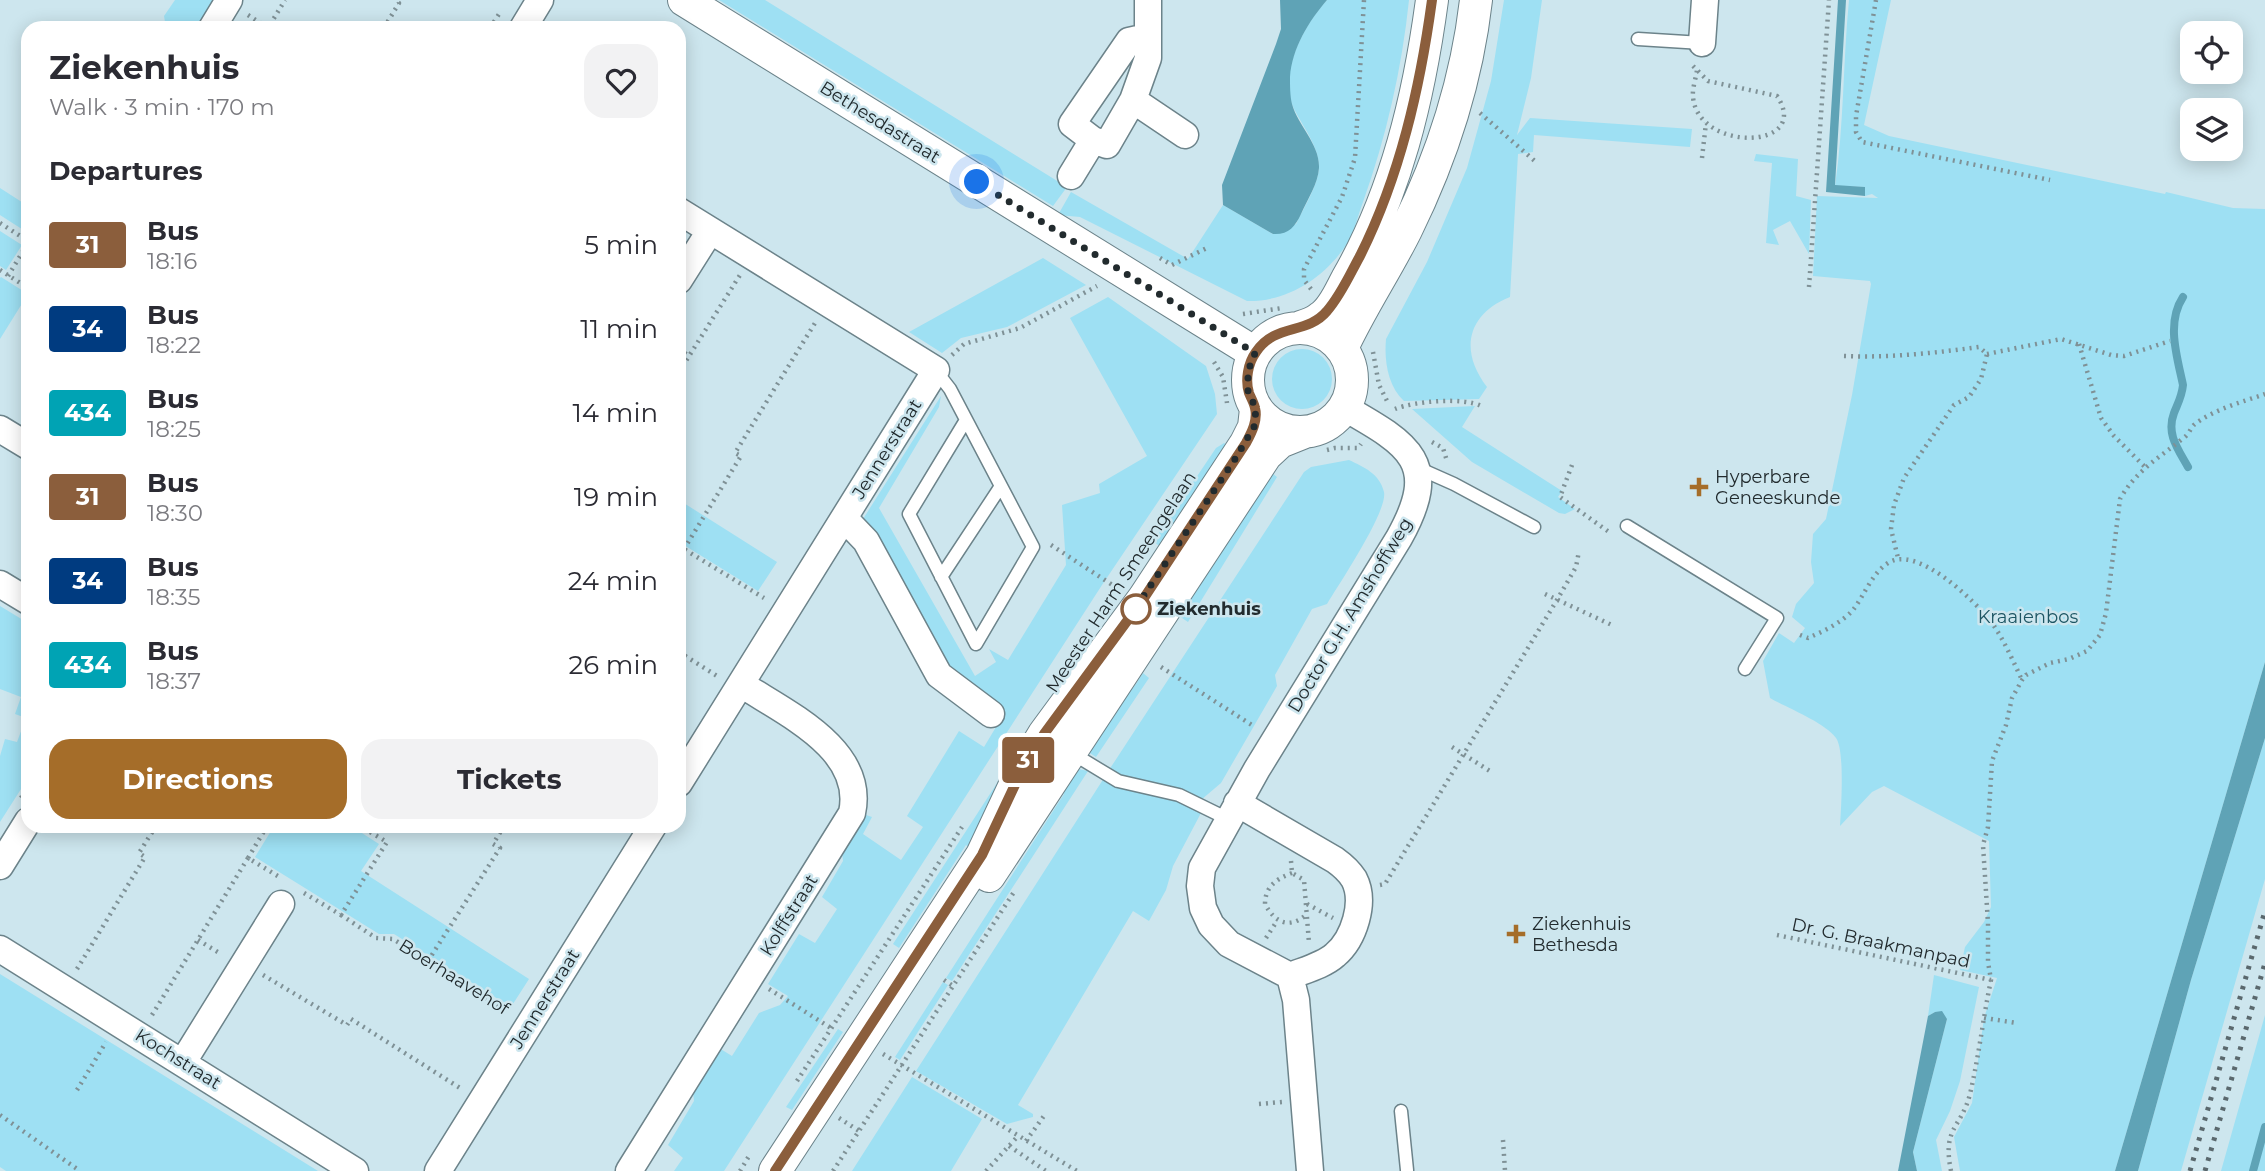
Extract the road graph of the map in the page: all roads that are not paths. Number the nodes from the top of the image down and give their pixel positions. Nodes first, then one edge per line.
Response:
1 (229, 0) edge
2 (540, 0) edge
3 (684, 0) edge
4 (1148, 0) edge
5 (1432, 0) edge
6 (1476, 0) edge
7 (1705, 0) edge
8 (216, 21) edge
9 (527, 21) edge
10 (1147, 37) junction
11 (1638, 39) dead end
12 (1693, 51) joint
13 (1133, 100) junction
14 (1185, 135) dead end
15 (1093, 140) junction
16 (1071, 176) dead end
17 (686, 216) edge
18 (710, 231) junction
19 (686, 268) edge
20 (1299, 310) junction
21 (1342, 348) junction
22 (1255, 353) junction
23 (936, 370) junction
24 (1345, 408) junction
25 (1242, 410) junction
26 (966, 420) junction
27 (0, 429) edge
28 (1305, 432) junction
29 (21, 442) edge
30 (1418, 468) junction
31 (1001, 485) junction
32 (844, 518) junction
33 (1627, 526) road end
34 (1534, 527) dead end
35 (942, 577) junction
36 (0, 584) edge
37 (21, 597) edge
38 (1745, 669) dead end
39 (739, 687) junction
40 (991, 714) dead end
41 (1057, 743) junction
42 (686, 772) edge
43 (1233, 811) junction
44 (21, 832) edge
45 (649, 833) edge
46 (0, 866) edge
47 (286, 895) road end
48 (0, 949) edge
49 (1301, 972) junction
50 (183, 1062) junction
51 (1401, 1111) dead end
52 (764, 1160) edge
53 (1405, 1170) edge
54 (355, 1171) edge
55 (438, 1171) edge
56 (629, 1171) edge
57 (798, 1171) edge
58 (1310, 1171) edge

1 - 8 street
2 - 9 street
3 - 22 street, Bethesdastraat
4 - 10 street
5 - 20 street
6 - 21 street
7 - 12 street
10 - 13 street
10 - 15 street
11 - 12 lane
13 - 14 street
13 - 15 street
15 - 16 street
17 - 18 street
18 - 19 street
18 - 23 street
20 - 21 street
20 - 22 street
21 - 24 street
22 - 25 street
23 - 26 lane
23 - 32 street, Jennerstraat
24 - 28 street
24 - 30 street
25 - 28 street
25 - 41 street, Meester Harm Smeengelaan
26 - 31 lane
26 - 35 lane
27 - 29 street
28 - 41 street, Meester Harm Smeengelaan
30 - 34 lane
30 - 43 street, Doctor G.H. Amshoffweg
31 - 35 lane
31 - 35 lane
32 - 39 street, Jennerstraat
32 - 40 street
33 - 38 lane
36 - 37 street
39 - 42 street, Jennerstraat
39 - 56 street, Kolffstraat
41 - 43 lane
41 - 52 street, Meester Harm Smeengelaan
41 - 57 street, Meester Harm Smeengelaan
43 - 49 street, Doctor G.H. Amshoffweg
43 - 49 street
44 - 46 street
45 - 55 street, Jennerstraat
47 - 50 street
48 - 50 street, Kochstraat
49 - 58 street
50 - 54 street, Kochstraat
51 - 53 lane

